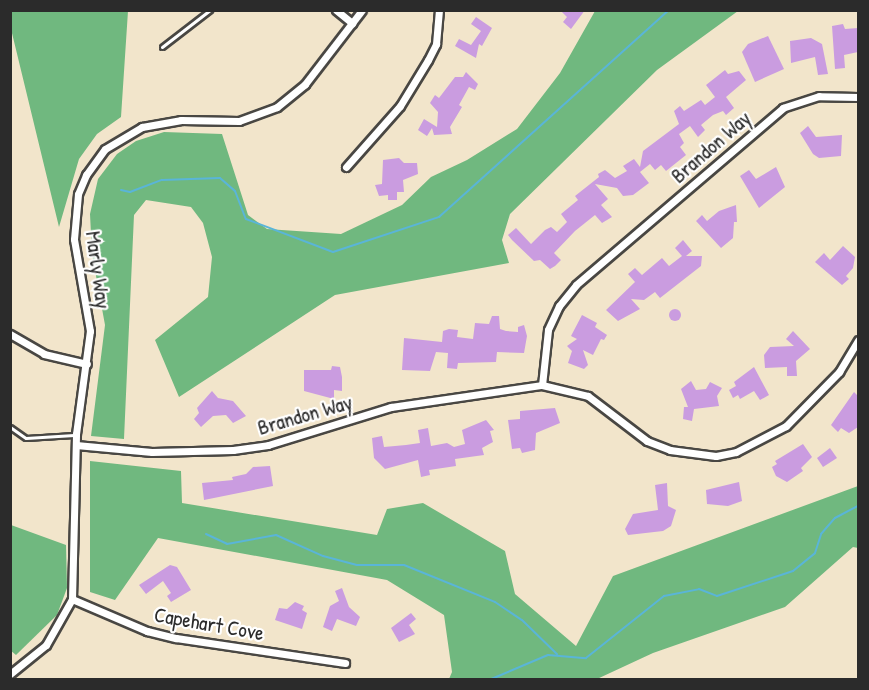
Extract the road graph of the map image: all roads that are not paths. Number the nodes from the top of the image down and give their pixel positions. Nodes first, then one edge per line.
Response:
1 (210, 10) edge
2 (336, 10) edge
3 (362, 10) edge
4 (439, 10) edge
5 (352, 23) junction
6 (162, 47) dead end
7 (858, 97) edge
8 (346, 168) dead end
9 (10, 334) edge
10 (858, 340) edge
11 (87, 364) junction
12 (542, 385) junction
13 (10, 427) edge
14 (76, 434) junction
15 (76, 445) junction
16 (72, 598) junction
17 (345, 663) dead end
18 (10, 674) edge

1 - 6 lane
2 - 5 street
3 - 5 street, Marly Way
4 - 8 street
5 - 11 street, Marly Way
7 - 12 street, Brandon Way
9 - 11 street
10 - 12 street, Brandon Way
11 - 14 street, Marly Way
12 - 15 street, Brandon Way
13 - 14 lane
14 - 15 street, Marly Way
15 - 16 street, Marly Way
16 - 17 street, Capehart Cove
16 - 18 street, Marly Way

